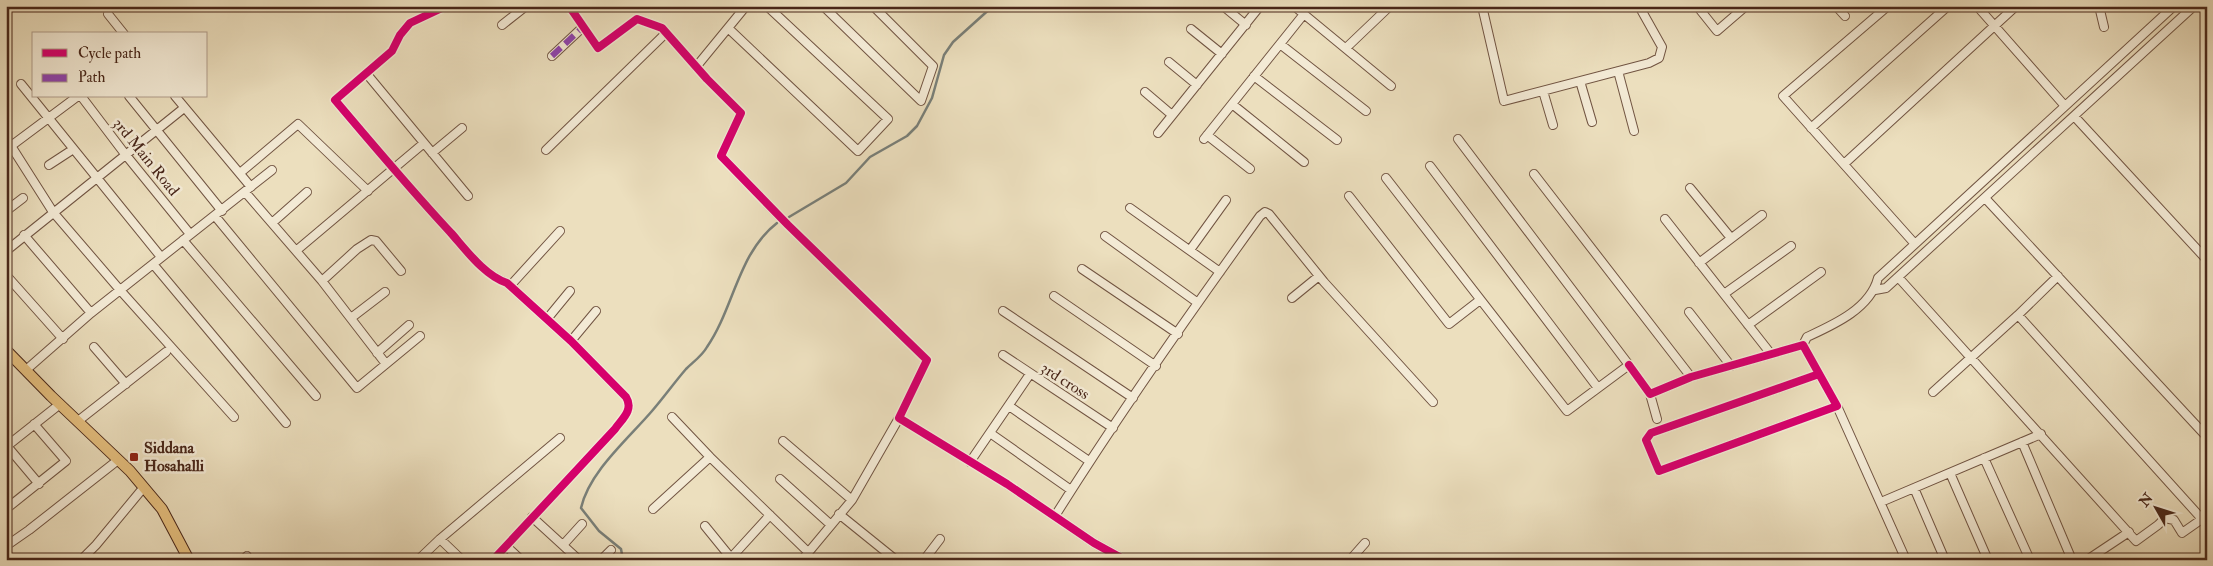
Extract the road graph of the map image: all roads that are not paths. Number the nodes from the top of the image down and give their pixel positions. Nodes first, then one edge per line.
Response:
1 (526, 6) edge
2 (569, 6) edge
3 (746, 6) edge
4 (767, 6) edge
5 (823, 6) edge
6 (872, 6) edge
7 (1223, 6) edge
8 (1260, 6) edge
9 (1294, 6) edge
10 (1390, 6) edge
11 (1482, 6) edge
12 (1639, 6) edge
13 (1746, 6) edge
14 (1836, 6) edge
15 (1888, 6) edge
16 (1948, 6) edge
17 (1976, 6) edge
18 (2016, 6) edge
19 (2099, 6) edge
20 (2174, 6) edge
21 (2194, 6) edge
22 (442, 8) dead end
23 (1701, 8) edge
24 (108, 14) dead end
25 (1304, 14) junction
26 (1845, 16) dead end
27 (502, 25) dead end
28 (1246, 25) junction
29 (1994, 26) junction
30 (583, 27) junction
31 (2104, 27) dead end
32 (728, 28) junction
33 (1191, 29) dead end
34 (122, 32) edge
35 (666, 33) junction
36 (1280, 44) junction
37 (1346, 48) junction
38 (1222, 54) junction
39 (552, 56) dead end
40 (1169, 62) dead end
41 (696, 67) junction
42 (1618, 71) junction
43 (366, 73) junction
44 (1254, 76) junction
45 (1580, 81) junction
46 (21, 84) dead end
47 (1197, 84) junction
48 (1391, 86) dead end
49 (1543, 91) junction
50 (1145, 92) dead end
51 (76, 98) edge
52 (81, 98) edge
53 (130, 98) edge
54 (176, 98) edge
55 (1232, 104) junction
56 (2065, 106) junction
57 (184, 108) junction
58 (1366, 111) dead end
59 (1172, 115) junction
60 (2074, 116) junction
61 (48, 120) junction
62 (1592, 122) dead end
63 (1553, 125) dead end
64 (462, 128) dead end
65 (1811, 128) junction
66 (155, 131) junction
67 (1634, 131) dead end
68 (1158, 133) dead end
69 (6, 138) edge
70 (1458, 139) dead end
71 (1337, 140) dead end
72 (424, 143) junction
73 (11, 146) junction
74 (72, 150) junction
75 (546, 150) dead end
76 (432, 153) junction
77 (125, 154) junction
78 (1304, 162) dead end
79 (1844, 164) junction
80 (49, 165) dead end
81 (1430, 166) dead end
82 (1250, 169) dead end
83 (272, 170) dead end
84 (392, 170) junction
85 (240, 173) junction
86 (1534, 174) dead end
87 (96, 178) junction
88 (1386, 178) dead end
89 (1690, 188) dead end
90 (248, 189) junction
91 (307, 192) dead end
92 (368, 192) junction
93 (468, 196) dead end
94 (1349, 196) dead end
95 (23, 198) dead end
96 (1985, 198) junction
97 (1226, 200) dead end
98 (1130, 208) dead end
99 (6, 211) edge
100 (222, 211) junction
101 (53, 212) junction
102 (1762, 215) dead end
103 (214, 216) junction
104 (1665, 219) dead end
105 (272, 222) junction
106 (560, 231) dead end
107 (190, 234) junction
108 (24, 235) junction
109 (1105, 236) dead end
110 (1731, 238) junction
111 (182, 240) junction
112 (1915, 244) junction
113 (1791, 246) dead end
114 (296, 250) junction
115 (1190, 250) junction
116 (6, 251) edge
117 (161, 258) junction
118 (2207, 260) edge
119 (1699, 263) junction
120 (153, 264) junction
121 (1082, 268) dead end
122 (401, 270) dead end
123 (1220, 272) junction
124 (1821, 272) dead end
125 (6, 275) edge
126 (1319, 276) junction
127 (2058, 276) junction
128 (1898, 277) junction
129 (322, 282) junction
130 (510, 286) junction
131 (120, 290) junction
132 (1875, 290) junction
133 (570, 291) dead end
134 (386, 292) dead end
135 (1724, 294) junction
136 (1054, 296) dead end
137 (1292, 298) dead end
138 (1480, 300) junction
139 (1198, 303) junction
140 (596, 311) dead end
141 (1003, 311) dead end
142 (1689, 312) dead end
143 (91, 314) junction
144 (2018, 315) junction
145 (351, 318) junction
146 (547, 319) junction
147 (409, 325) dead end
148 (1748, 325) junction
149 (1178, 334) junction
150 (420, 336) dead end
151 (63, 339) junction
152 (571, 341) junction
153 (1803, 345) junction
154 (94, 346) dead end
155 (6, 350) edge
156 (166, 352) dead end
157 (377, 352) junction
158 (1771, 354) junction
159 (1003, 355) dead end
160 (1972, 357) junction
161 (386, 364) junction
162 (1629, 365) junction
163 (1156, 366) junction
164 (1731, 366) junction
165 (26, 370) junction
166 (1030, 374) junction
167 (1819, 374) junction
168 (1691, 377) junction
169 (126, 384) junction
170 (1598, 388) junction
171 (1933, 392) dead end
172 (1650, 394) junction
173 (316, 396) dead end
174 (1134, 398) junction
175 (1433, 402) dead end
176 (60, 404) junction
177 (1009, 406) junction
178 (1837, 406) junction
179 (672, 416) dead end
180 (234, 417) dead end
181 (898, 418) junction
182 (1658, 419) dead end
183 (78, 421) junction
184 (286, 423) dead end
185 (34, 424) junction
186 (1113, 428) junction
187 (990, 434) junction
188 (2041, 434) junction
189 (2207, 437) edge
190 (560, 438) dead end
191 (783, 441) dead end
192 (2022, 442) junction
193 (7, 447) edge
194 (710, 457) junction
195 (1984, 458) junction
196 (118, 460) junction
197 (970, 462) junction
198 (1089, 462) junction
199 (1950, 473) junction
200 (780, 479) dead end
201 (39, 484) junction
202 (144, 487) junction
203 (1914, 488) junction
204 (1071, 490) junction
205 (852, 500) junction
206 (1881, 502) junction
207 (6, 509) edge
208 (653, 509) dead end
209 (840, 514) junction
210 (770, 515) junction
211 (1055, 516) junction
212 (532, 517) junction
213 (2204, 517) edge
214 (582, 524) dead end
215 (831, 525) junction
216 (705, 526) dead end
217 (2128, 532) junction
218 (440, 539) junction
219 (940, 539) dead end
220 (1365, 542) dead end
221 (563, 545) junction
222 (6, 546) edge
223 (506, 546) junction
224 (610, 550) dead end
225 (808, 552) junction
226 (730, 559) edge
227 (81, 560) edge
228 (189, 560) edge
229 (418, 560) edge
230 (462, 560) edge
231 (493, 560) edge
232 (521, 560) edge
233 (579, 560) edge
234 (601, 560) edge
235 (802, 560) edge
236 (896, 560) edge
237 (924, 560) edge
238 (1125, 560) edge
239 (1350, 560) edge
240 (1906, 560) edge
241 (1945, 560) edge
242 (1988, 560) edge
243 (2030, 560) edge
244 (2072, 560) edge
245 (2087, 560) edge

1 - 27 street
2 - 30 street
3 - 32 street
4 - 32 street
5 - 6 street
7 - 28 street
8 - 28 street
9 - 25 street
10 - 37 street
11 - 49 street
12 - 42 street
13 - 23 street
14 - 26 street
15 - 65 street
16 - 65 street
17 - 29 street
18 - 29 street
19 - 31 street
20 - 56 street
21 - 60 street
22 - 43 street
24 - 34 street
25 - 36 street
25 - 37 street
28 - 38 street
29 - 56 street
29 - 79 street
30 - 35 street
30 - 39 street
32 - 41 street
33 - 38 street
35 - 41 street
35 - 75 street
36 - 44 street
36 - 58 street
37 - 48 street
38 - 47 street
40 - 47 street
41 - 181 street
42 - 45 street
42 - 67 street
43 - 72 street
43 - 84 street
44 - 55 street
44 - 71 street
45 - 49 street
45 - 62 street
46 - 61 street
47 - 59 street
49 - 63 street
50 - 59 street
51 - 61 street
52 - 77 street, 3rd Main Road
53 - 66 street
54 - 57 street
55 - 78 street
55 - 82 street
56 - 112 street
57 - 66 street
57 - 85 street
59 - 68 street
60 - 96 street
60 - 118 street
61 - 73 street
61 - 74 street
64 - 76 street
65 - 79 street
66 - 77 street
66 - 100 street
69 - 73 street
70 - 162 street
72 - 76 street
72 - 84 street
73 - 101 street
74 - 80 street
74 - 87 street
76 - 93 street
77 - 87 street
77 - 107 street, 3rd Main Road
79 - 112 street
81 - 170 street
83 - 90 street
84 - 92 street
84 - 130 street
85 - 90 street
85 - 92 street
86 - 168 street
87 - 101 street
87 - 117 street
88 - 138 street
89 - 110 street
90 - 100 street
90 - 105 street
91 - 105 street
92 - 114 street
94 - 138 street
95 - 99 street
96 - 127 street
96 - 128 street
97 - 115 street
98 - 115 street
100 - 103 street
101 - 108 street
101 - 131 street
102 - 110 street
103 - 107 street
103 - 161 street
104 - 119 street
105 - 114 street
106 - 130 street
107 - 111 street
108 - 116 street
108 - 143 street
109 - 139 street
110 - 119 street
111 - 117 street
111 - 173 street
112 - 132 street
113 - 135 street
114 - 129 street
115 - 123 street
117 - 120 street
119 - 135 street
120 - 131 street
120 - 184 street
121 - 149 street
122 - 129 street
123 - 126 street
123 - 139 street
124 - 148 street
125 - 151 street
126 - 137 street
126 - 175 street
127 - 144 street
127 - 189 street
128 - 132 street
128 - 160 street
129 - 145 street
130 - 146 street
131 - 143 street
131 - 180 street
132 - 153 street
133 - 146 street
134 - 145 street
135 - 148 street
136 - 163 street
138 - 170 street
139 - 149 street
140 - 152 street
141 - 174 street
142 - 164 street
143 - 151 street
144 - 160 street
144 - 213 street
145 - 157 street
146 - 152 street
147 - 157 street
148 - 158 street
149 - 163 street
150 - 161 street
151 - 165 street
152 - 212 street
153 - 158 street
153 - 167 street
154 - 169 street
155 - 165 main road
156 - 169 street
157 - 161 street
158 - 164 street
159 - 166 street, 3rd cross
160 - 171 street
160 - 188 street
162 - 170 street
162 - 172 street
163 - 174 street
164 - 168 street
165 - 176 main road
166 - 177 street
166 - 186 street, 3rd cross
167 - 178 street
167 - 178 street
168 - 172 street
169 - 183 street
172 - 182 street
174 - 186 street
176 - 183 main road
176 - 185 street
177 - 187 street
177 - 198 street
178 - 206 street
179 - 194 street
181 - 197 street
181 - 205 street
183 - 196 main road
185 - 193 street
185 - 201 street
186 - 198 street
187 - 197 street
187 - 204 street
188 - 192 street
188 - 217 street
190 - 218 street
191 - 205 street
192 - 195 street
192 - 244 street
193 - 201 street
194 - 208 street
194 - 210 street
195 - 199 street
195 - 243 street
196 - 202 main road
196 - 222 street
197 - 211 street
198 - 204 street
199 - 203 street
199 - 242 street
200 - 215 street
201 - 207 street
202 - 227 street
202 - 228 main road
203 - 206 street
203 - 241 street
204 - 211 street
205 - 209 street
206 - 240 street
209 - 215 street
209 - 236 street
210 - 225 street
210 - 226 street
211 - 238 street
212 - 221 street
212 - 223 street
213 - 217 street
214 - 221 street
215 - 225 street
216 - 226 street
217 - 245 street
218 - 229 street
218 - 230 street
219 - 237 street
220 - 239 street
221 - 233 street
223 - 231 street
223 - 232 street
224 - 234 street
225 - 235 street

